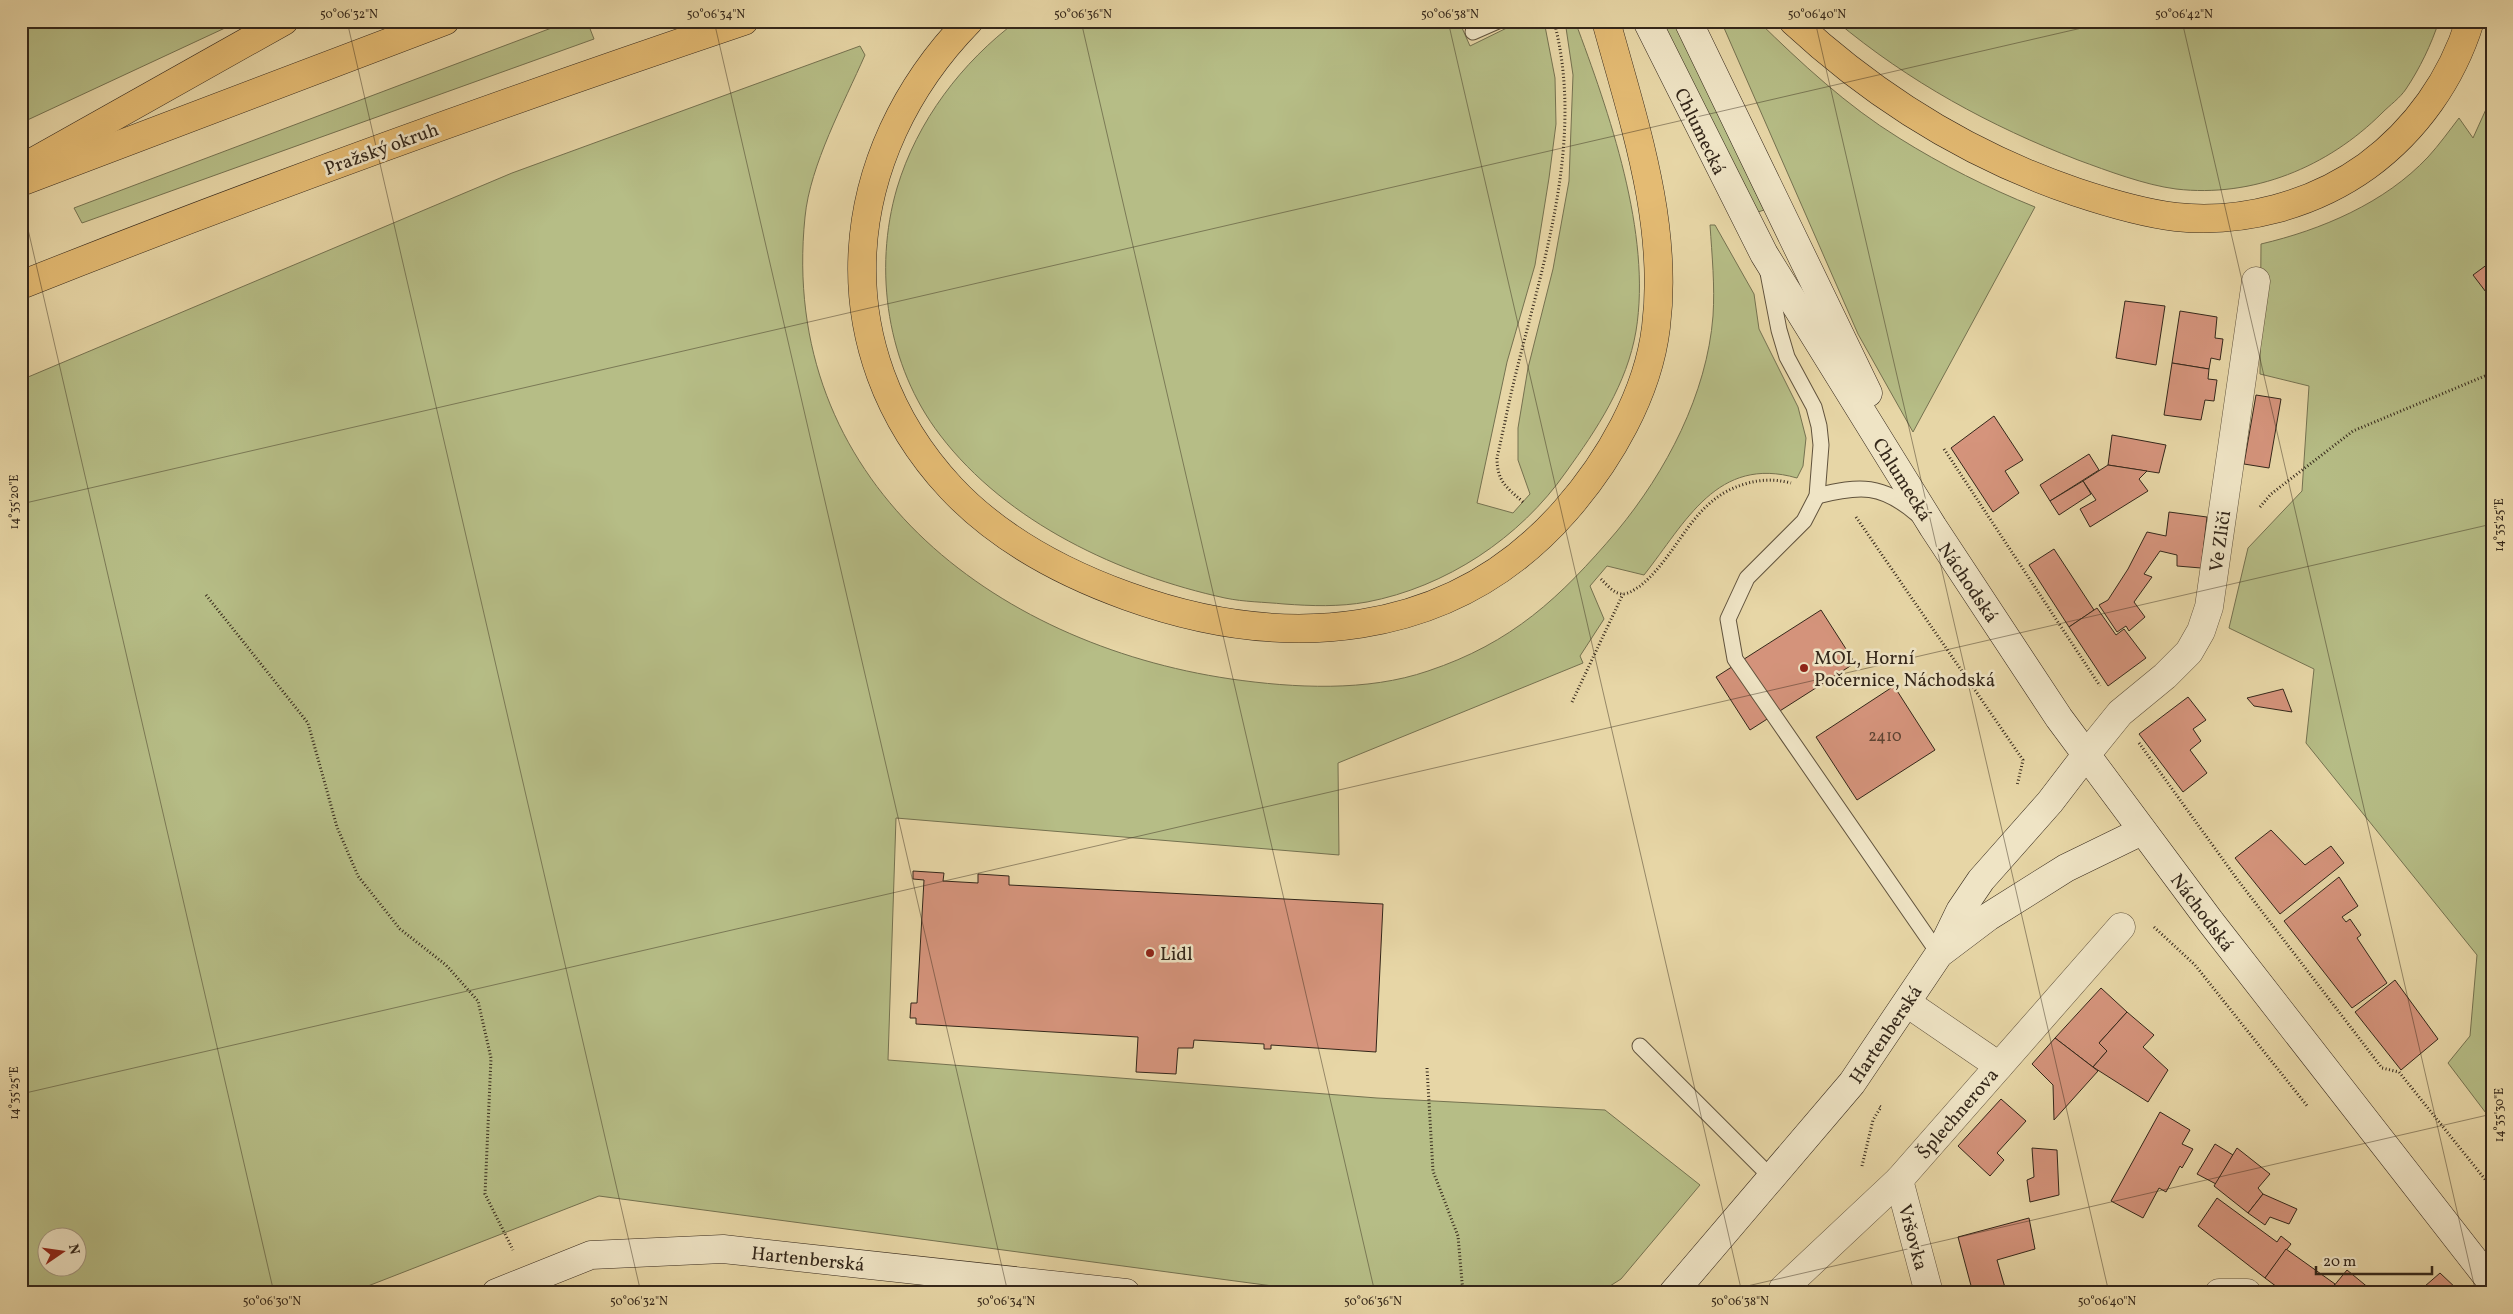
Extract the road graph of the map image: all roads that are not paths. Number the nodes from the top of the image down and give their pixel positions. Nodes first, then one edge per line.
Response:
1 (284, 21) edge
2 (446, 21) edge
3 (744, 21) edge
4 (968, 21) edge
5 (1498, 21) edge
6 (1606, 21) edge
7 (1647, 21) edge
8 (1688, 21) edge
9 (1793, 21) edge
10 (2470, 21) edge
11 (1473, 32) dead end
12 (21, 169) edge
13 (21, 182) edge
14 (1764, 254) junction
15 (2256, 281) dead end
16 (21, 285) edge
17 (1817, 496) junction
18 (1933, 528) junction
19 (2086, 755) junction
20 (2142, 831) junction
21 (2121, 927) dead end
22 (1939, 954) junction
23 (1907, 1003) junction
24 (1640, 1046) dead end
25 (1999, 1066) junction
26 (1772, 1178) junction
27 (1898, 1180) junction
28 (2492, 1283) edge
29 (1783, 1289) dead end
30 (496, 1293) edge
31 (1126, 1293) edge
32 (1674, 1293) edge
33 (1930, 1293) edge
34 (2219, 1293) edge
35 (2247, 1293) edge

1 - 12 highway
2 - 13 highway
3 - 16 highway, Pražský okruh
4 - 6 highway
5 - 11 lane
7 - 14 street, Chlumecká
8 - 18 street, Chlumecká
9 - 10 highway
14 - 17 lane
14 - 18 street, Chlumecká
15 - 19 street, Ve Zliči
17 - 18 lane
17 - 22 lane
18 - 19 street, Náchodská
19 - 20 street, Náchodská
19 - 22 street, Ve Zliči
20 - 22 street, Hartenberská
20 - 28 street, Náchodská
21 - 25 street, Šplechnerova
22 - 23 street, Hartenberská
23 - 25 street
23 - 26 street, Hartenberská
24 - 26 lane
25 - 27 street, Šplechnerova
26 - 32 street, Hartenberská
27 - 29 street, Šplechnerova
27 - 33 street, Vršovka
30 - 31 street, Hartenberská
34 - 35 street

